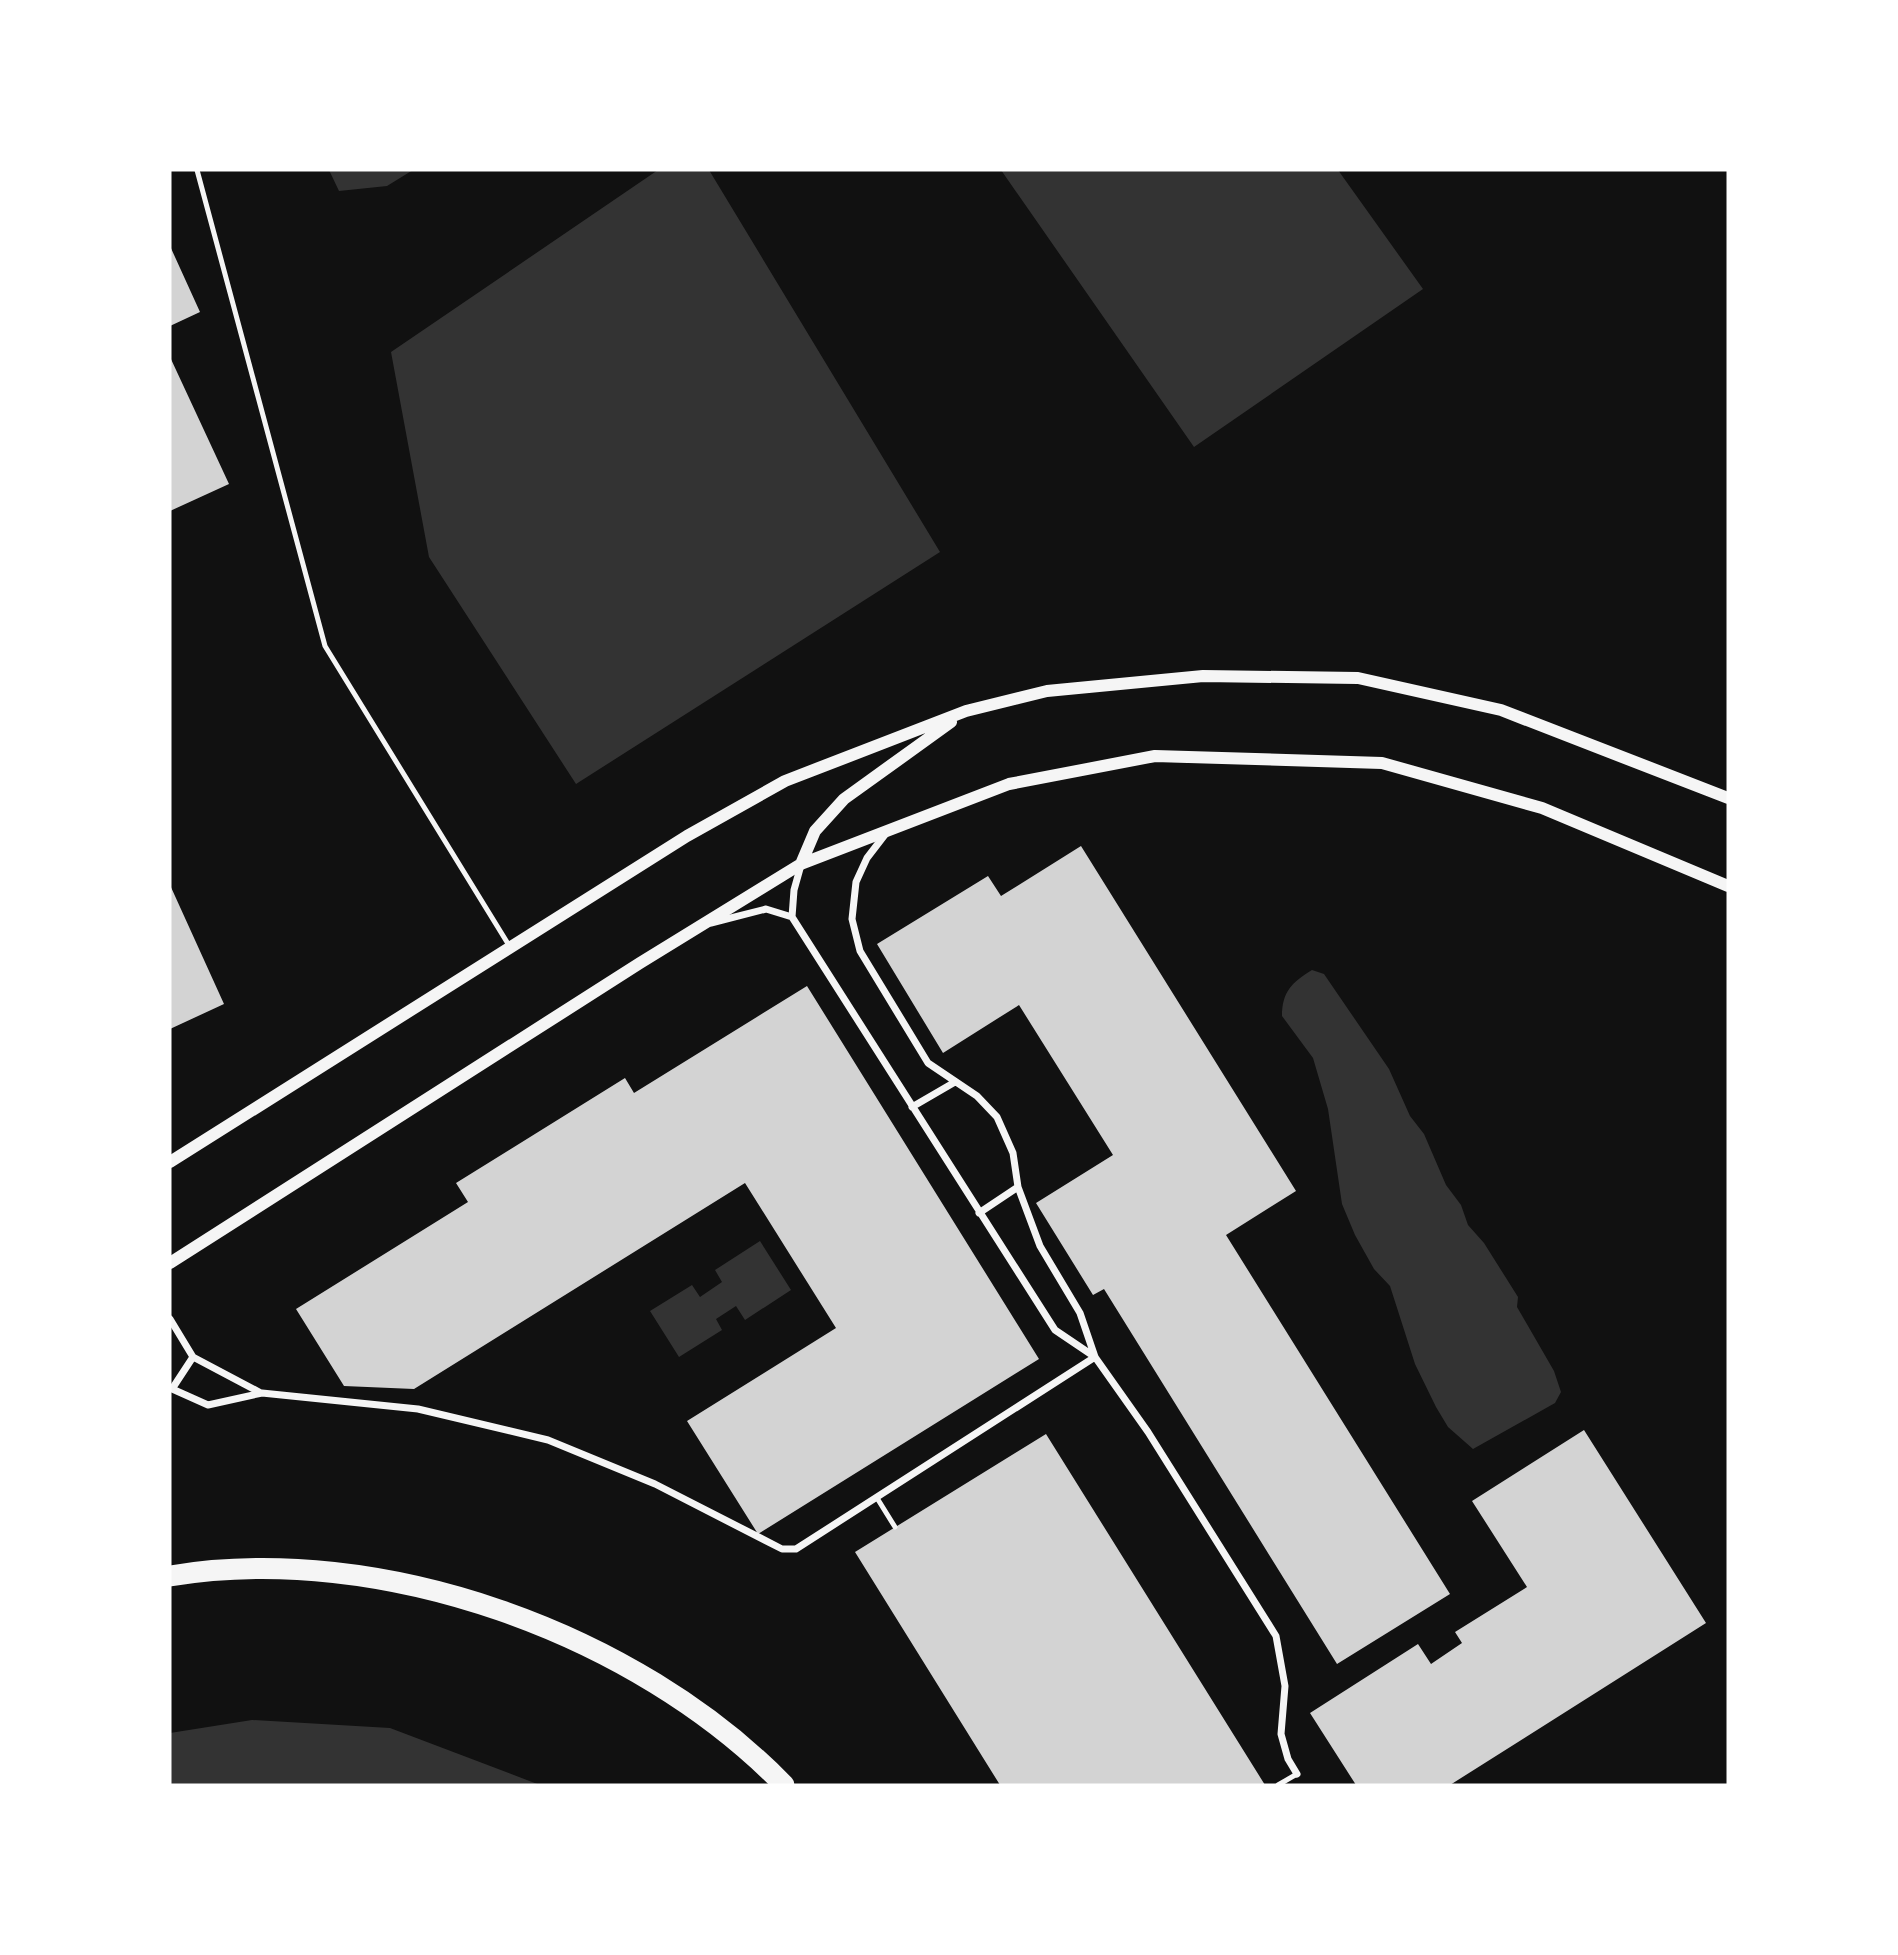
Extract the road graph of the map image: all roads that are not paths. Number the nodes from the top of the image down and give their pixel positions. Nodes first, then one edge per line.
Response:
1 (197, 170) edge
2 (966, 711) junction
3 (1728, 799) edge
4 (890, 829) junction
5 (801, 864) junction
6 (1728, 886) edge
7 (792, 917) junction
8 (707, 924) junction
9 (510, 947) junction
10 (955, 1082) junction
11 (912, 1107) junction
12 (170, 1163) edge
13 (1018, 1188) junction
14 (979, 1213) junction
15 (170, 1263) edge
16 (170, 1319) edge
17 (193, 1357) junction
18 (1095, 1357) junction
19 (171, 1389) edge
20 (262, 1393) junction
21 (877, 1498) junction
22 (895, 1527) dead end
23 (170, 1576) edge
24 (1297, 1774) joint
25 (783, 1785) edge
26 (1278, 1785) edge

1 - 9 lane
2 - 3 street
2 - 5 street
2 - 9 street
4 - 5 street
4 - 6 street
4 - 10 street
5 - 7 street
5 - 8 street
7 - 8 street
7 - 11 street
8 - 15 street
9 - 12 street
10 - 11 street
10 - 13 street
11 - 14 street
13 - 14 street
13 - 18 street
14 - 18 street
16 - 17 street
17 - 19 street
17 - 20 street
18 - 21 street
18 - 24 street
19 - 20 street
20 - 21 street
21 - 22 lane
23 - 25 highway
24 - 26 lane

